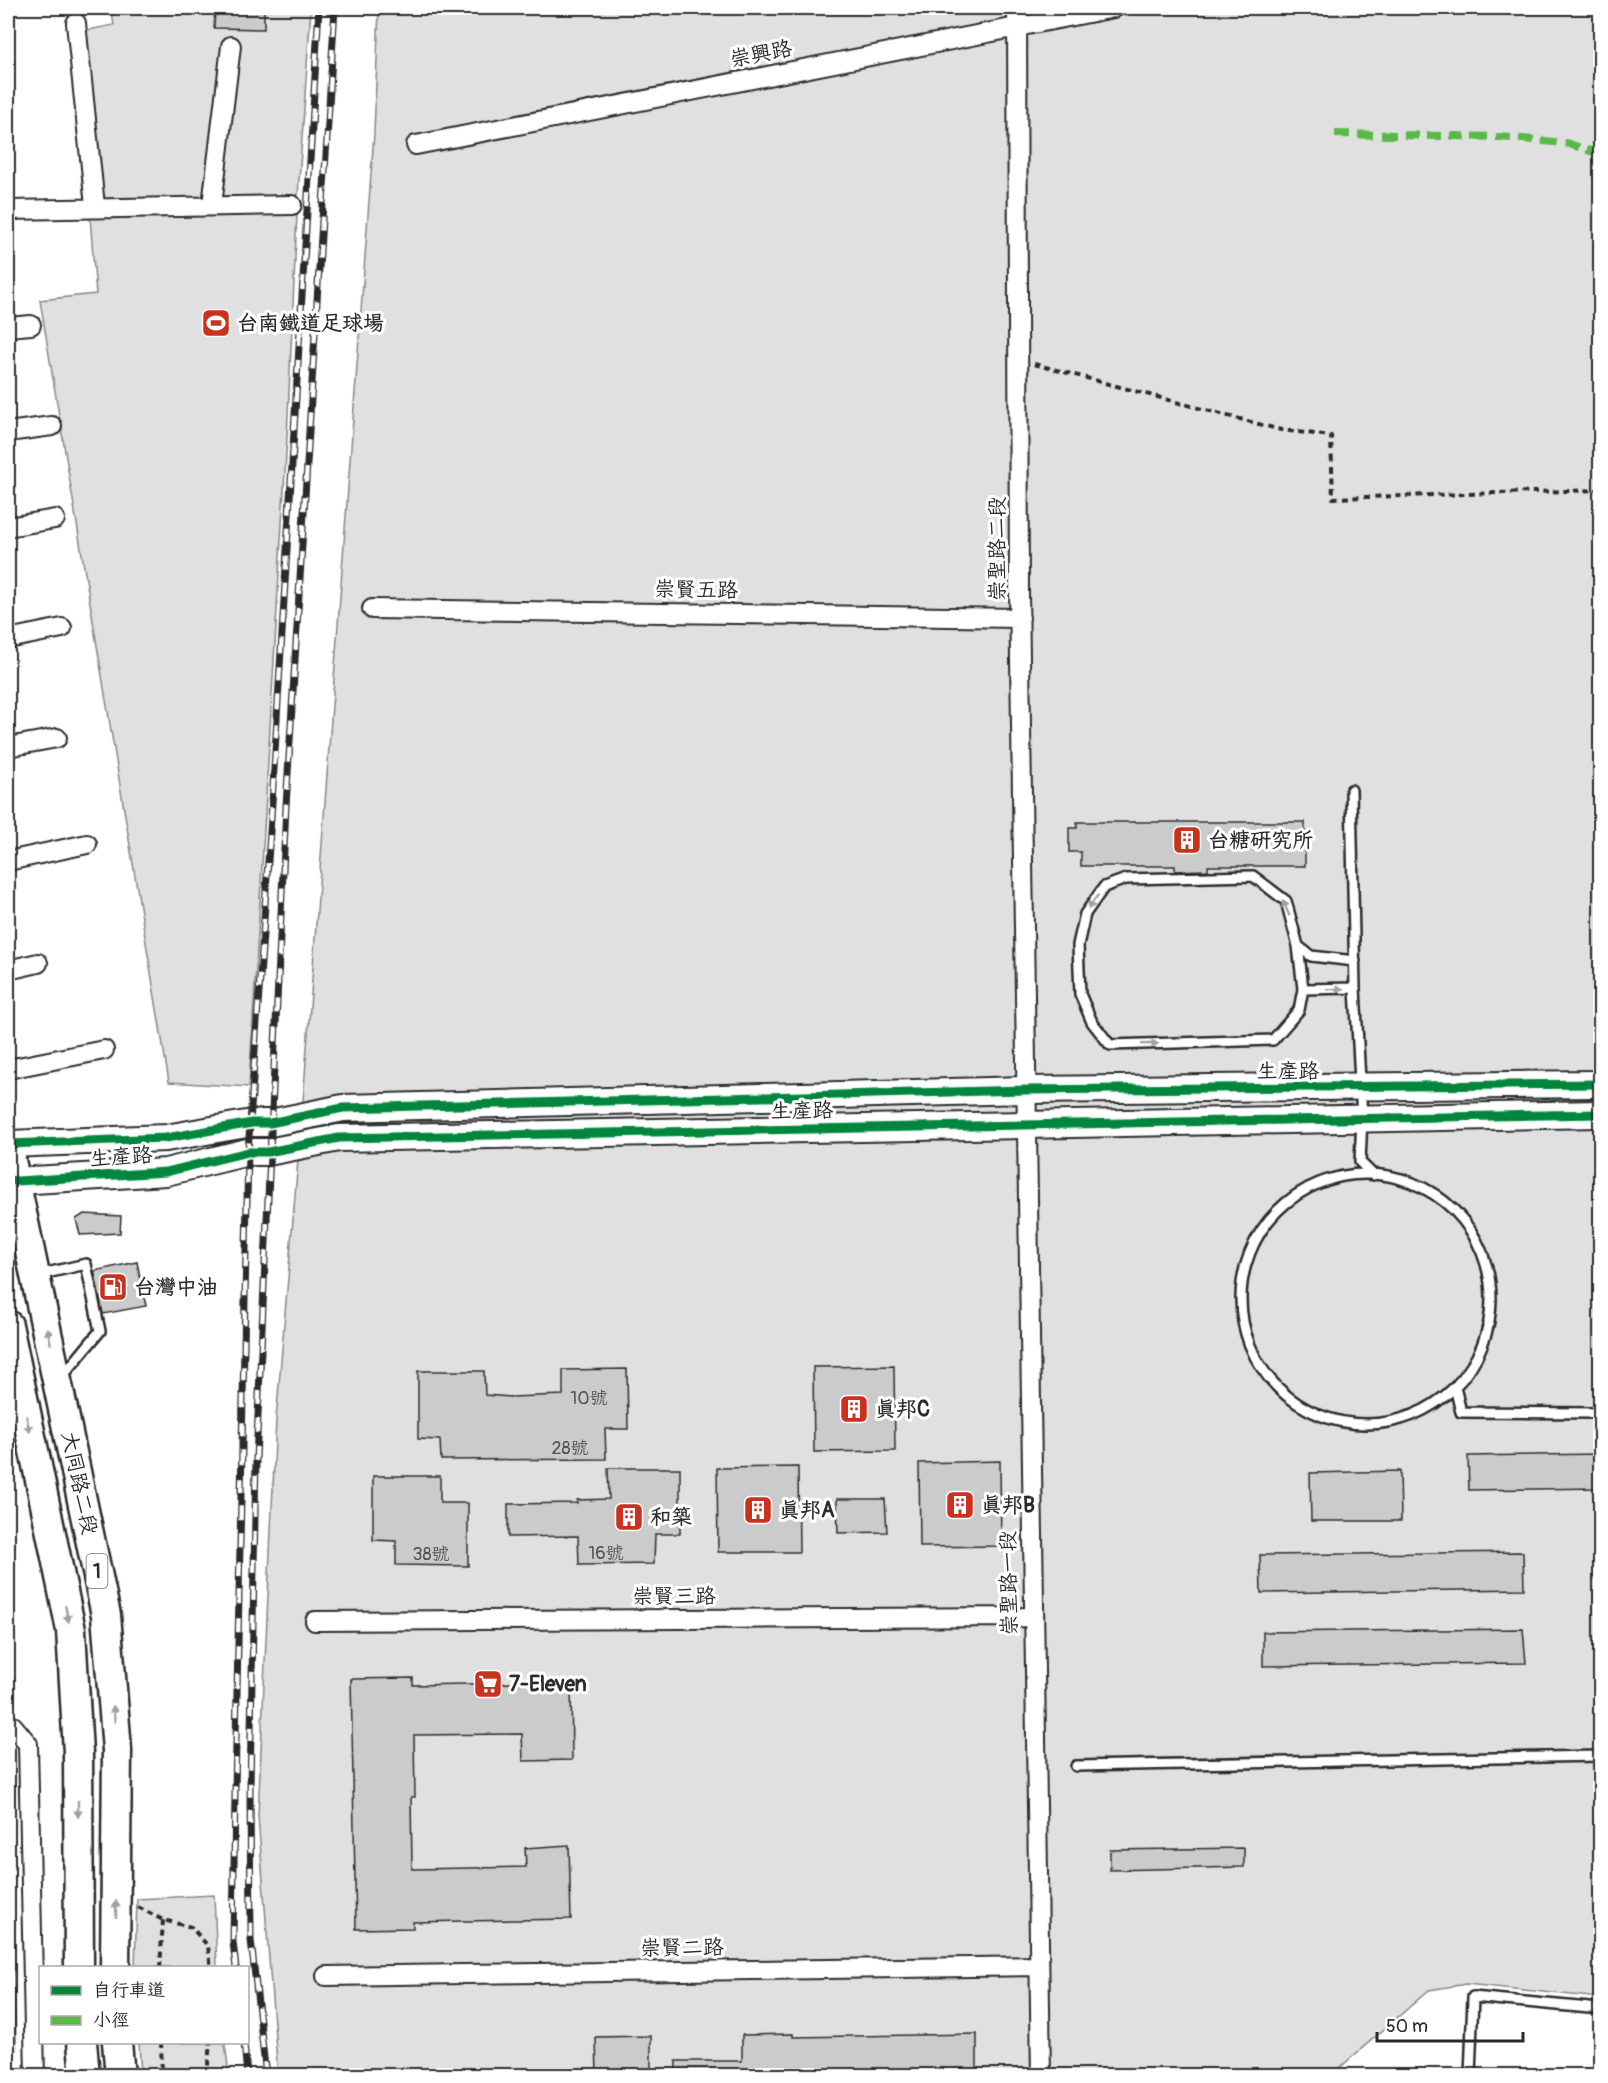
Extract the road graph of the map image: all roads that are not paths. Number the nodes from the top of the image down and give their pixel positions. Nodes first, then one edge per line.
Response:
1 (1017, 8) edge
2 (1114, 8) edge
3 (76, 23) dead end
4 (1018, 26) junction
5 (231, 46) dead end
6 (416, 145) dead end
7 (212, 205) junction
8 (292, 205) dead end
9 (95, 206) junction
10 (8, 210) edge
11 (31, 325) dead end
12 (8, 327) edge
13 (52, 426) dead end
14 (8, 432) edge
15 (55, 519) dead end
16 (8, 527) edge
17 (372, 609) dead end
18 (1020, 618) junction
19 (62, 628) dead end
20 (8, 639) edge
21 (57, 738) dead end
22 (8, 747) edge
23 (1351, 790) dead end
24 (87, 844) dead end
25 (8, 861) edge
26 (1298, 946) junction
27 (1354, 961) junction
28 (38, 963) dead end
29 (8, 970) edge
30 (1355, 988) junction
31 (1303, 989) junction
32 (104, 1050) dead end
33 (8, 1069) edge
34 (1600, 1084) edge
35 (1360, 1089) junction
36 (1027, 1090) junction
37 (1600, 1114) edge
38 (1362, 1118) junction
39 (1028, 1124) junction
40 (8, 1145) edge
41 (1373, 1175) junction
42 (12, 1180) edge
43 (36, 1275) junction
44 (8, 1325) edge
45 (58, 1381) junction
46 (1455, 1387) junction
47 (1600, 1413) edge
48 (1032, 1617) junction
49 (315, 1621) dead end
50 (8, 1726) edge
51 (1600, 1756) edge
52 (1076, 1766) dead end
53 (79, 1966) edge
54 (115, 1966) edge
55 (1038, 1966) junction
56 (326, 1976) dead end
57 (1600, 2009) edge
58 (82, 2044) edge
59 (117, 2044) edge
60 (35, 2076) edge
61 (85, 2076) edge
62 (120, 2076) edge
63 (1041, 2076) edge
64 (1470, 2076) edge

1 - 4 street, 崇聖路二段
2 - 4 street, 崇興路
3 - 9 street
4 - 6 street, 崇興路
4 - 18 street, 崇聖路二段
5 - 7 street
7 - 8 street
7 - 9 street
9 - 10 street
11 - 12 street
13 - 14 street
15 - 16 street
17 - 18 street, 崇賢五路
18 - 36 street, 崇聖路二段
19 - 20 street
21 - 22 street
23 - 27 lane
24 - 25 street
26 - 27 lane
26 - 31 lane
26 -> 31 lane
27 - 30 lane
28 - 29 street
31 -> 30 lane
30 - 35 lane
32 - 33 street
34 - 35 street, 生產路
35 - 36 street, 生產路
35 - 38 lane
36 - 39 street, 崇聖路一段
36 - 40 street, 生產路
37 - 38 street, 生產路
38 - 39 street, 生產路
38 - 41 lane
39 - 42 street, 生產路
39 - 48 street, 崇聖路一段
40 - 42 main road, 大同路二段 / 1
41 - 46 lane
41 - 46 lane
42 - 43 main road, 大同路二段 / 1
45 -> 43 main road, 大同路二段 / 1
43 - 45 lane
44 -> 53 main road, 大同路二段 / 1
54 -> 45 main road, 大同路二段 / 1
46 - 47 lane
48 - 49 street, 崇賢三路
48 - 55 street, 崇聖路一段
50 - 60 street
51 - 52 lane
55 - 56 street, 崇賢二路
55 - 63 street, 崇聖路一段
57 - 64 lane
58 - 61 main road
59 - 62 main road

